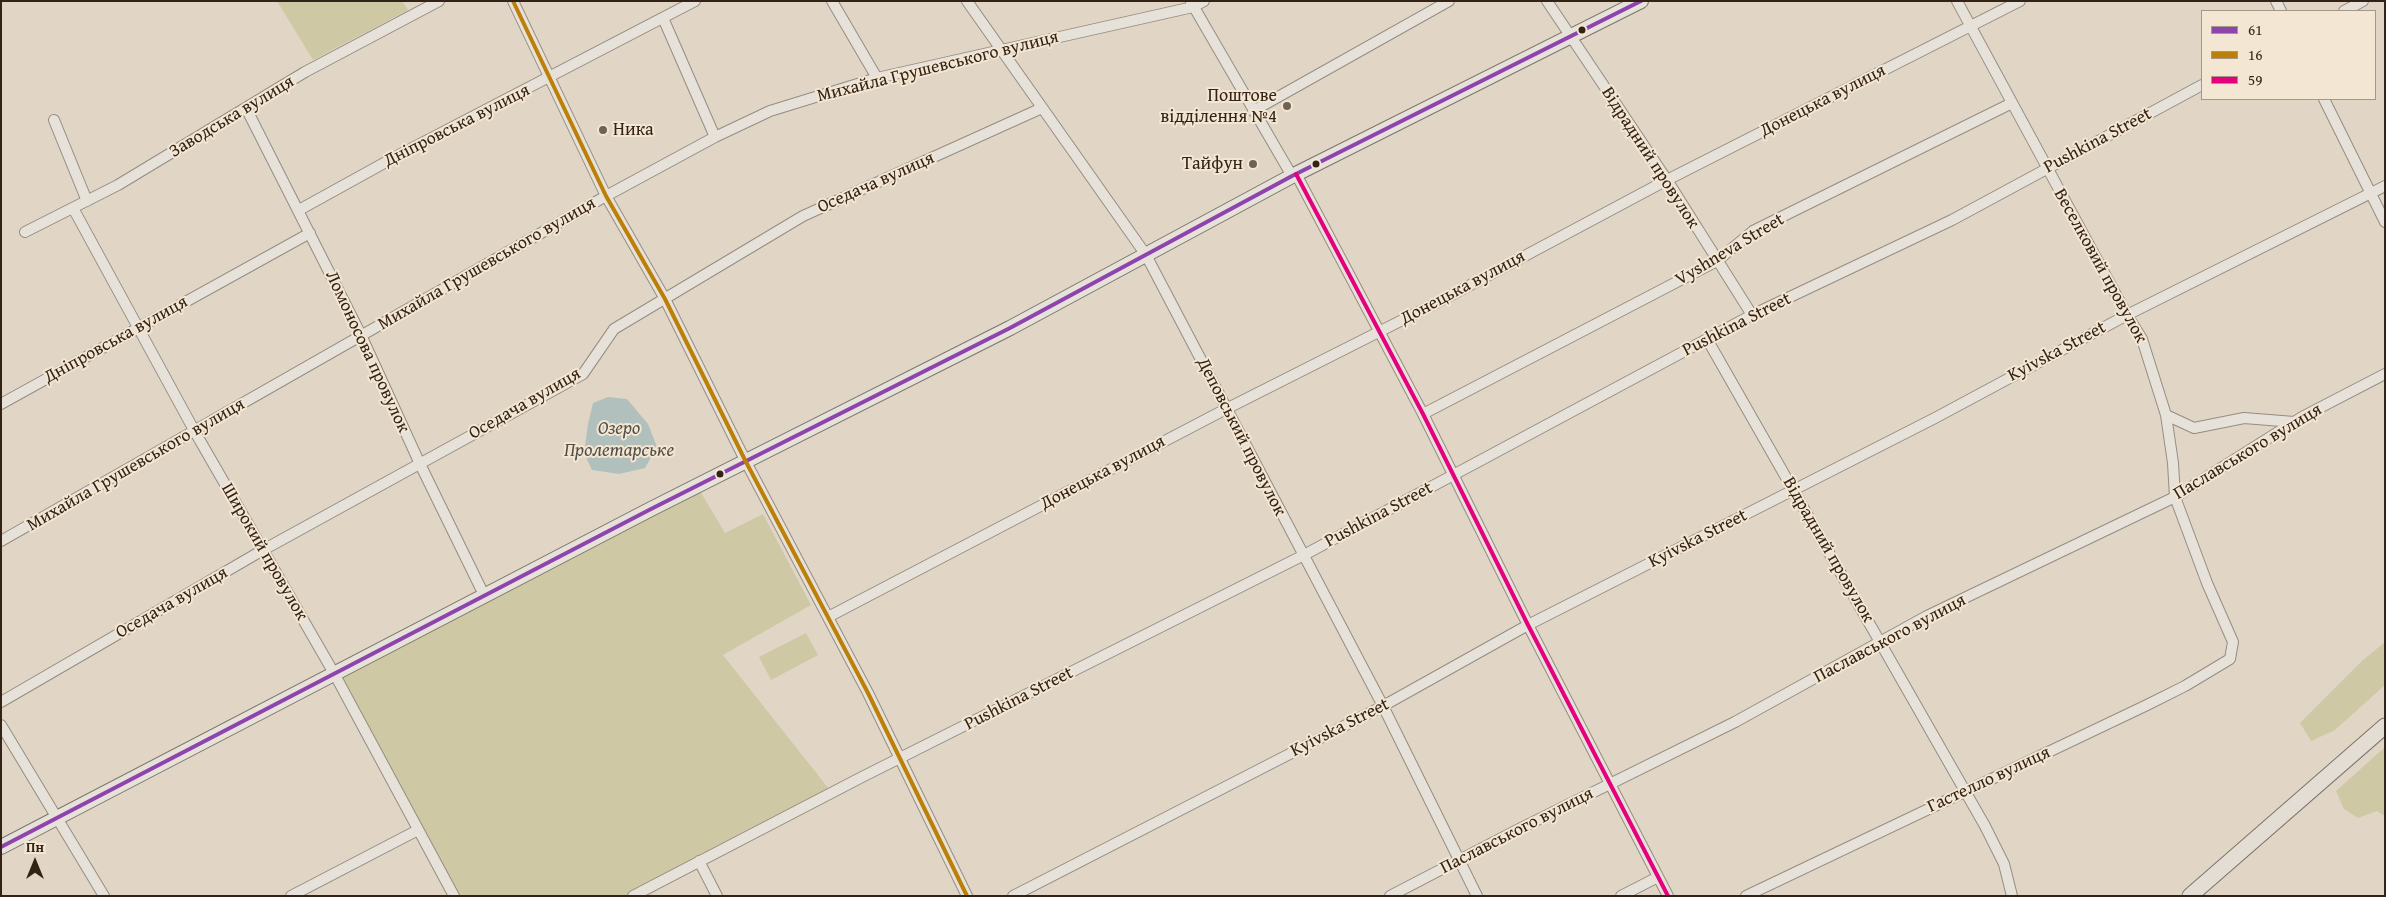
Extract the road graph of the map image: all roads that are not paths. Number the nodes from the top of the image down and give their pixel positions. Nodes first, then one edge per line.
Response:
1 (439, 1) edge
2 (513, 1) edge
3 (694, 1) edge
4 (832, 1) edge
5 (967, 1) edge
6 (1204, 1) edge
7 (1449, 1) edge
8 (1547, 1) edge
9 (1641, 1) edge
10 (1957, 1) edge
11 (2020, 1) edge
12 (2363, 1) edge
13 (1192, 4) edge
14 (2346, 10) edge
15 (663, 18) junction
16 (1971, 27) junction
17 (1571, 38) junction
18 (1002, 50) junction
19 (877, 78) junction
20 (549, 79) junction
21 (2201, 86) edge
22 (2324, 100) edge
23 (2012, 103) junction
24 (246, 108) junction
25 (1042, 108) junction
26 (1253, 112) junction
27 (54, 120) dead end
28 (715, 137) junction
29 (2047, 168) junction
30 (1294, 175) junction
31 (1667, 180) junction
32 (2385, 186) edge
33 (2370, 193) junction
34 (606, 196) junction
35 (86, 201) junction
36 (73, 208) junction
37 (299, 210) junction
38 (2385, 222) edge
39 (25, 232) dead end
40 (310, 233) junction
41 (1146, 255) junction
42 (1717, 261) junction
43 (665, 299) junction
44 (2127, 314) junction
45 (1752, 315) junction
46 (138, 328) junction
47 (1379, 331) junction
48 (362, 335) junction
49 (1707, 339) junction
50 (2385, 374) edge
51 (1, 404) edge
52 (1226, 409) junction
53 (1423, 414) junction
54 (2166, 415) junction
55 (2294, 422) junction
56 (195, 432) junction
57 (746, 462) junction
58 (420, 464) junction
59 (1454, 476) junction
60 (1794, 491) junction
61 (2175, 497) junction
62 (1, 541) edge
63 (263, 550) junction
64 (1302, 556) junction
65 (485, 597) junction
66 (828, 617) junction
67 (1528, 625) junction
68 (1882, 643) junction
69 (2230, 659) joint
70 (336, 674) junction
71 (1, 702) edge
72 (1382, 706) junction
73 (1, 725) edge
74 (2385, 726) edge
75 (900, 759) junction
76 (1610, 784) junction
77 (1965, 791) junction
78 (57, 818) junction
79 (418, 830) junction
80 (1, 847) edge
81 (1460, 860) junction
82 (699, 861) junction
83 (1658, 877) junction
84 (104, 896) edge
85 (291, 896) edge
86 (454, 896) edge
87 (632, 896) edge
88 (717, 896) edge
89 (967, 896) edge
90 (1013, 896) edge
91 (1390, 896) edge
92 (1477, 896) edge
93 (1621, 896) edge
94 (1668, 896) edge
95 (1746, 896) edge
96 (2012, 896) edge
97 (2190, 896) edge

1 - 24 street, Заводська вулиця
2 - 20 street
3 - 15 street, Дніпровська вулиця
4 - 19 street
5 - 18 street, Деповський провулок
6 - 13 street, Михайла Грушевського вулиця
7 - 26 street
8 - 17 street, Відрадний провулок
9 - 17 street
10 - 16 street, Веселковий провулок
11 - 16 street, Донецька вулиця
12 - 14 street
13 - 18 street, Михайла Грушевського вулиця
13 - 26 street
15 - 20 street, Дніпровська вулиця
15 - 28 street
16 - 23 street, Веселковий провулок
16 - 31 street, Донецька вулиця
17 - 30 street
17 - 31 street, Відрадний провулок
18 - 19 street, Михайла Грушевського вулиця
18 - 25 street, Деповський провулок
19 - 28 street, Михайла Грушевського вулиця
20 - 34 street
20 - 37 street, Дніпровська вулиця
21 - 29 street, Pushkina Street
22 - 33 street
23 - 29 street, Веселковий провулок
23 - 42 street, Vyshneva Street
24 - 35 street, Заводська вулиця
24 - 37 street, Ломоносова провулок
25 - 41 street, Деповський провулок
25 - 43 street, Оседача вулиця
26 - 30 street
27 - 35 street
28 - 34 street, Михайла Грушевського вулиця
29 - 44 street, Веселковий провулок
29 - 45 street, Pushkina Street
30 - 41 street
30 - 47 street
31 - 42 street, Відрадний провулок
31 - 47 street, Донецька вулиця
32 - 33 street, Kyivska Street
33 - 38 street
33 - 44 street, Kyivska Street
34 - 43 street
34 - 48 street, Михайла Грушевського вулиця
35 - 36 street, Заводська вулиця
36 - 39 street, Заводська вулиця
36 - 46 street, Широкий провулок
37 - 40 street, Ломоносова провулок
40 - 46 street, Дніпровська вулиця
40 - 48 street, Ломоносова провулок
41 - 52 street, Деповський провулок
41 - 57 street
42 - 45 street, Відрадний провулок
42 - 53 street, Vyshneva Street
43 - 57 street
43 - 58 street, Оседача вулиця
44 - 54 street, Веселковий провулок
44 - 60 street, Kyivska Street
45 - 49 street, Pushkina Street
46 - 51 street, Дніпровська вулиця
46 - 56 street, Широкий провулок
47 - 52 street, Донецька вулиця
47 - 53 street
48 - 56 street, Михайла Грушевського вулиця
48 - 58 street, Ломоносова провулок
49 - 59 street, Pushkina Street
49 - 60 street, Відрадний провулок
50 - 55 street, Паславського вулиця
52 - 64 street, Деповський провулок
52 - 66 street, Донецька вулиця
53 - 59 street
54 - 55 street
54 - 61 street, Веселковий провулок
55 - 61 street, Паславського вулиця
56 - 62 street, Михайла Грушевського вулиця
56 - 63 street, Широкий провулок
57 - 65 street
57 - 66 street
58 - 63 street, Оседача вулиця
58 - 65 street, Ломоносова провулок
59 - 64 street, Pushkina Street
59 - 67 street
60 - 67 street, Kyivska Street
60 - 68 street, Відрадний провулок
61 - 68 street, Паславського вулиця
61 - 69 street, Веселковий провулок
63 - 70 street, Широкий провулок
63 - 71 street, Оседача вулиця
64 - 72 street, Деповський провулок
64 - 75 street, Pushkina Street
65 - 70 street
66 - 75 street
67 - 72 street, Kyivska Street
67 - 76 street
68 - 76 street, Паславського вулиця
68 - 77 street, Відрадний провулок
69 - 77 street, Гастелло вулиця
70 - 78 street
70 - 79 street, Широкий провулок
72 - 81 street, Деповський провулок
72 - 90 street, Kyivska Street
73 - 78 street
74 - 97 main road
75 - 82 street, Pushkina Street
75 - 89 street
76 - 81 street, Паславського вулиця
76 - 83 street
77 - 95 street, Гастелло вулиця
77 - 96 street, Відрадний провулок
78 - 80 street
78 - 84 street
79 - 85 street
79 - 86 street, Широкий провулок
81 - 91 street, Паславського вулиця
81 - 92 street, Деповський провулок
82 - 87 street, Pushkina Street
82 - 88 street
83 - 93 street
83 - 94 street

